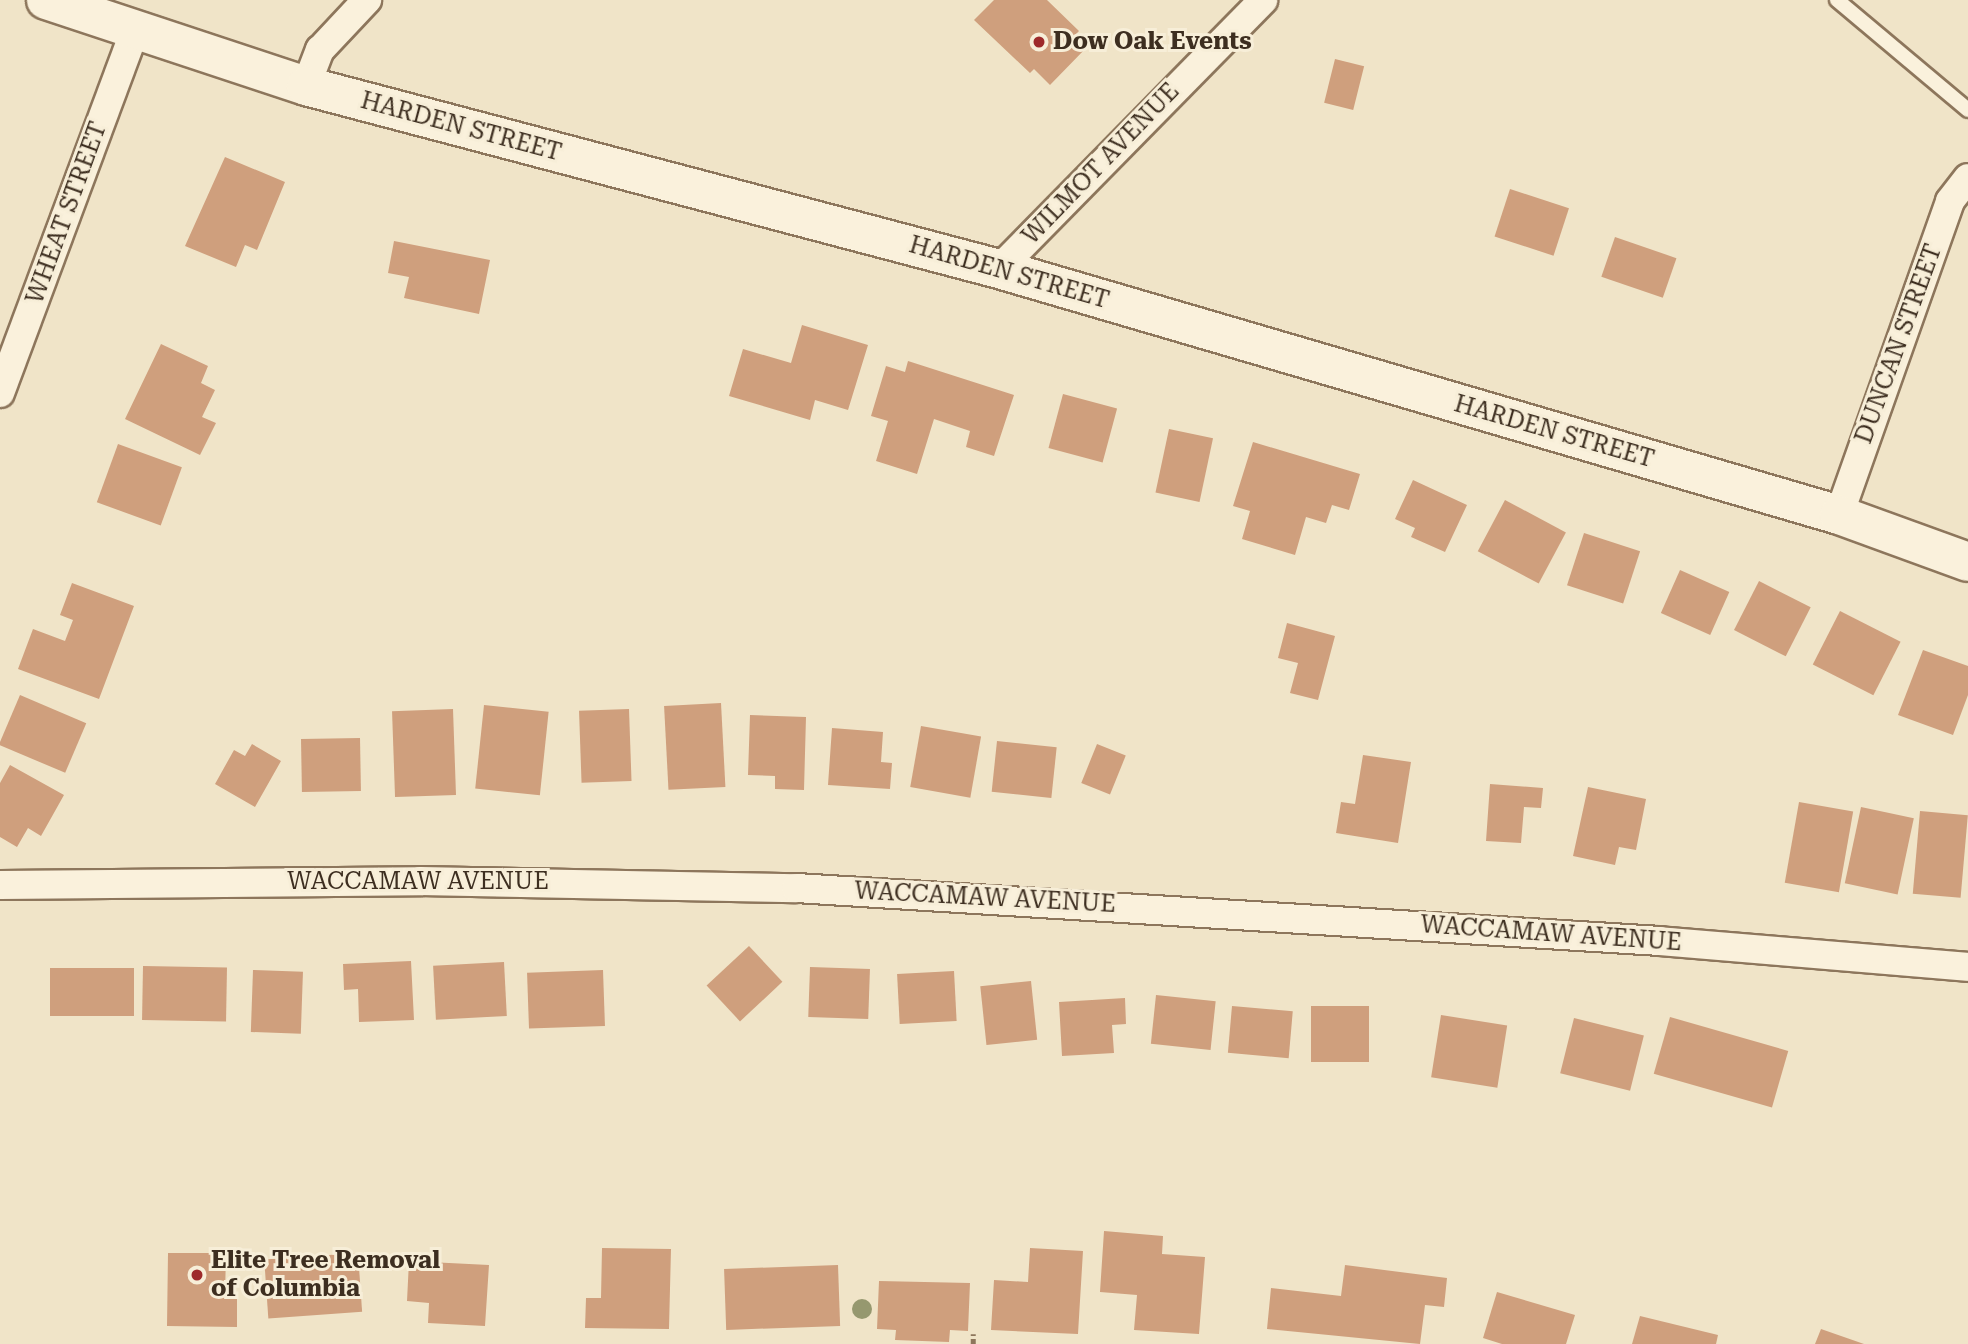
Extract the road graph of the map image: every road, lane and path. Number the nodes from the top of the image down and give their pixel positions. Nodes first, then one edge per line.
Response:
1 (46, 0) edge
2 (367, 0) edge
3 (1263, 0) edge
4 (1837, 0) edge
5 (134, 32) junction
6 (306, 86) junction
7 (1968, 110) edge
8 (1968, 178) edge
9 (999, 269) junction
10 (0, 393) edge
11 (1839, 515) junction
12 (1968, 562) edge
13 (0, 885) edge
14 (1968, 967) edge
15 (974, 1334) dead end
16 (973, 1344) edge

1 - 5 main road, HARDEN STREET
2 - 6 street
3 - 9 street, WILMOT AVENUE
4 - 7 lane
5 - 6 main road, HARDEN STREET
5 - 10 street, WHEAT STREET
6 - 9 main road, HARDEN STREET
8 - 11 street, DUNCAN STREET
9 - 11 main road, HARDEN STREET
11 - 12 main road, HARDEN STREET
13 - 14 street, WACCAMAW AVENUE
15 - 16 path

